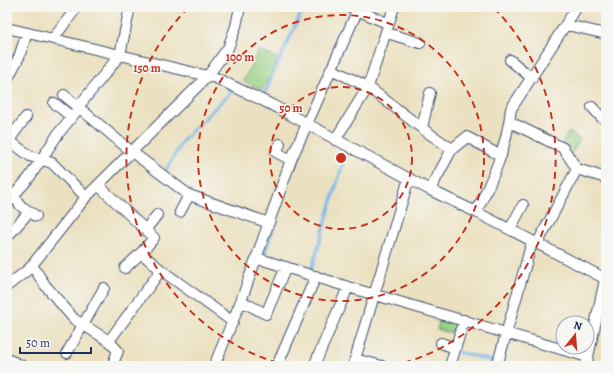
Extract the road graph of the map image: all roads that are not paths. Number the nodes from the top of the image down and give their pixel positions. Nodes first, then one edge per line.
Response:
1 (77, 7) edge
2 (130, 7) edge
3 (240, 7) edge
4 (394, 7) edge
5 (356, 8) edge
6 (574, 8) edge
7 (567, 25) junction
8 (7, 28) edge
9 (388, 29) junction
10 (27, 33) junction
11 (606, 34) edge
12 (53, 39) junction
13 (420, 43) dead end
14 (120, 55) junction
15 (510, 60) dead end
16 (11, 64) edge
17 (331, 69) junction
18 (207, 77) junction
19 (532, 78) junction
20 (7, 80) edge
21 (368, 87) junction
22 (430, 93) dead end
23 (64, 95) dead end
24 (54, 103) dead end
25 (79, 107) junction
26 (592, 107) dead end
27 (26, 117) dead end
28 (72, 117) junction
29 (606, 119) edge
30 (510, 122) junction
31 (307, 124) junction
32 (422, 128) junction
33 (334, 140) junction
34 (9, 143) edge
35 (280, 144) dead end
36 (452, 149) junction
37 (132, 152) junction
38 (501, 156) junction
39 (41, 160) junction
40 (292, 160) junction
41 (577, 169) junction
42 (409, 178) junction
43 (606, 178) edge
44 (98, 185) junction
45 (430, 190) junction
46 (189, 195) junction
47 (86, 197) junction
48 (9, 200) edge
49 (523, 205) dead end
50 (180, 212) dead end
51 (476, 212) junction
52 (157, 215) dead end
53 (269, 223) junction
54 (146, 229) junction
55 (510, 229) junction
56 (7, 237) edge
57 (535, 243) junction
58 (141, 252) junction
59 (257, 258) junction
60 (32, 265) junction
61 (286, 267) junction
62 (125, 268) dead end
63 (161, 270) junction
64 (316, 276) junction
65 (606, 277) edge
66 (7, 286) edge
67 (348, 287) junction
68 (104, 288) dead end
69 (374, 294) junction
70 (241, 301) junction
71 (464, 320) junction
72 (233, 322) junction
73 (82, 324) junction
74 (507, 333) junction
75 (109, 342) junction
76 (441, 343) dead end
77 (455, 348) junction
78 (67, 353) dead end
79 (7, 359) edge
80 (587, 362) edge
81 (354, 363) edge
82 (23, 366) edge
83 (112, 366) edge
84 (214, 366) edge
85 (277, 366) edge
86 (314, 366) edge
87 (382, 366) edge
88 (450, 366) edge
89 (497, 366) edge

1 - 12 street
2 - 14 street
3 - 18 street
4 - 9 street
5 - 9 street
5 - 17 street
6 - 7 street
7 - 11 street
7 - 19 street
8 - 10 street
9 - 13 street
9 - 21 street
10 - 12 street
10 - 16 street
12 - 14 street
14 - 18 street
14 - 25 street
15 - 19 street
16 - 20 street
17 - 21 street
17 - 31 street
18 - 31 street
18 - 37 street
19 - 30 street
21 - 32 street
21 - 33 street
22 - 32 street
23 - 25 street
24 - 28 street
25 - 28 street
25 - 37 street
26 - 29 street
27 - 34 street
28 - 39 street
30 - 38 street
30 - 41 street
31 - 33 street
31 - 40 street
32 - 36 street
33 - 42 street
34 - 39 street
35 - 40 street
36 - 38 street
36 - 45 street
37 - 44 street
37 - 46 street
38 - 51 street
39 - 47 street
39 - 48 street
40 - 53 street
41 - 43 street
41 - 57 street
42 - 45 street
42 - 69 street
44 - 47 street
44 - 54 street
45 - 51 street
46 - 50 street
46 - 53 street
47 - 60 street
48 - 56 street
49 - 55 street
51 - 55 street
52 - 54 street
53 - 59 street
54 - 58 street
55 - 57 street
57 - 65 street
57 - 74 street
58 - 62 street
58 - 63 street
59 - 61 street
59 - 70 street
60 - 66 street
60 - 73 street
61 - 64 street
61 - 70 street
63 - 72 street
63 - 75 street
64 - 67 street
64 - 85 street
65 - 80 street
67 - 69 street
67 - 86 street
68 - 73 street
69 - 71 street
69 - 81 street
70 - 72 street
71 - 74 street
71 - 77 street
72 - 84 street
73 - 75 street
73 - 78 street
74 - 80 street
74 - 89 street
75 - 83 street
76 - 77 street
77 - 88 street
79 - 82 street
81 - 87 street

